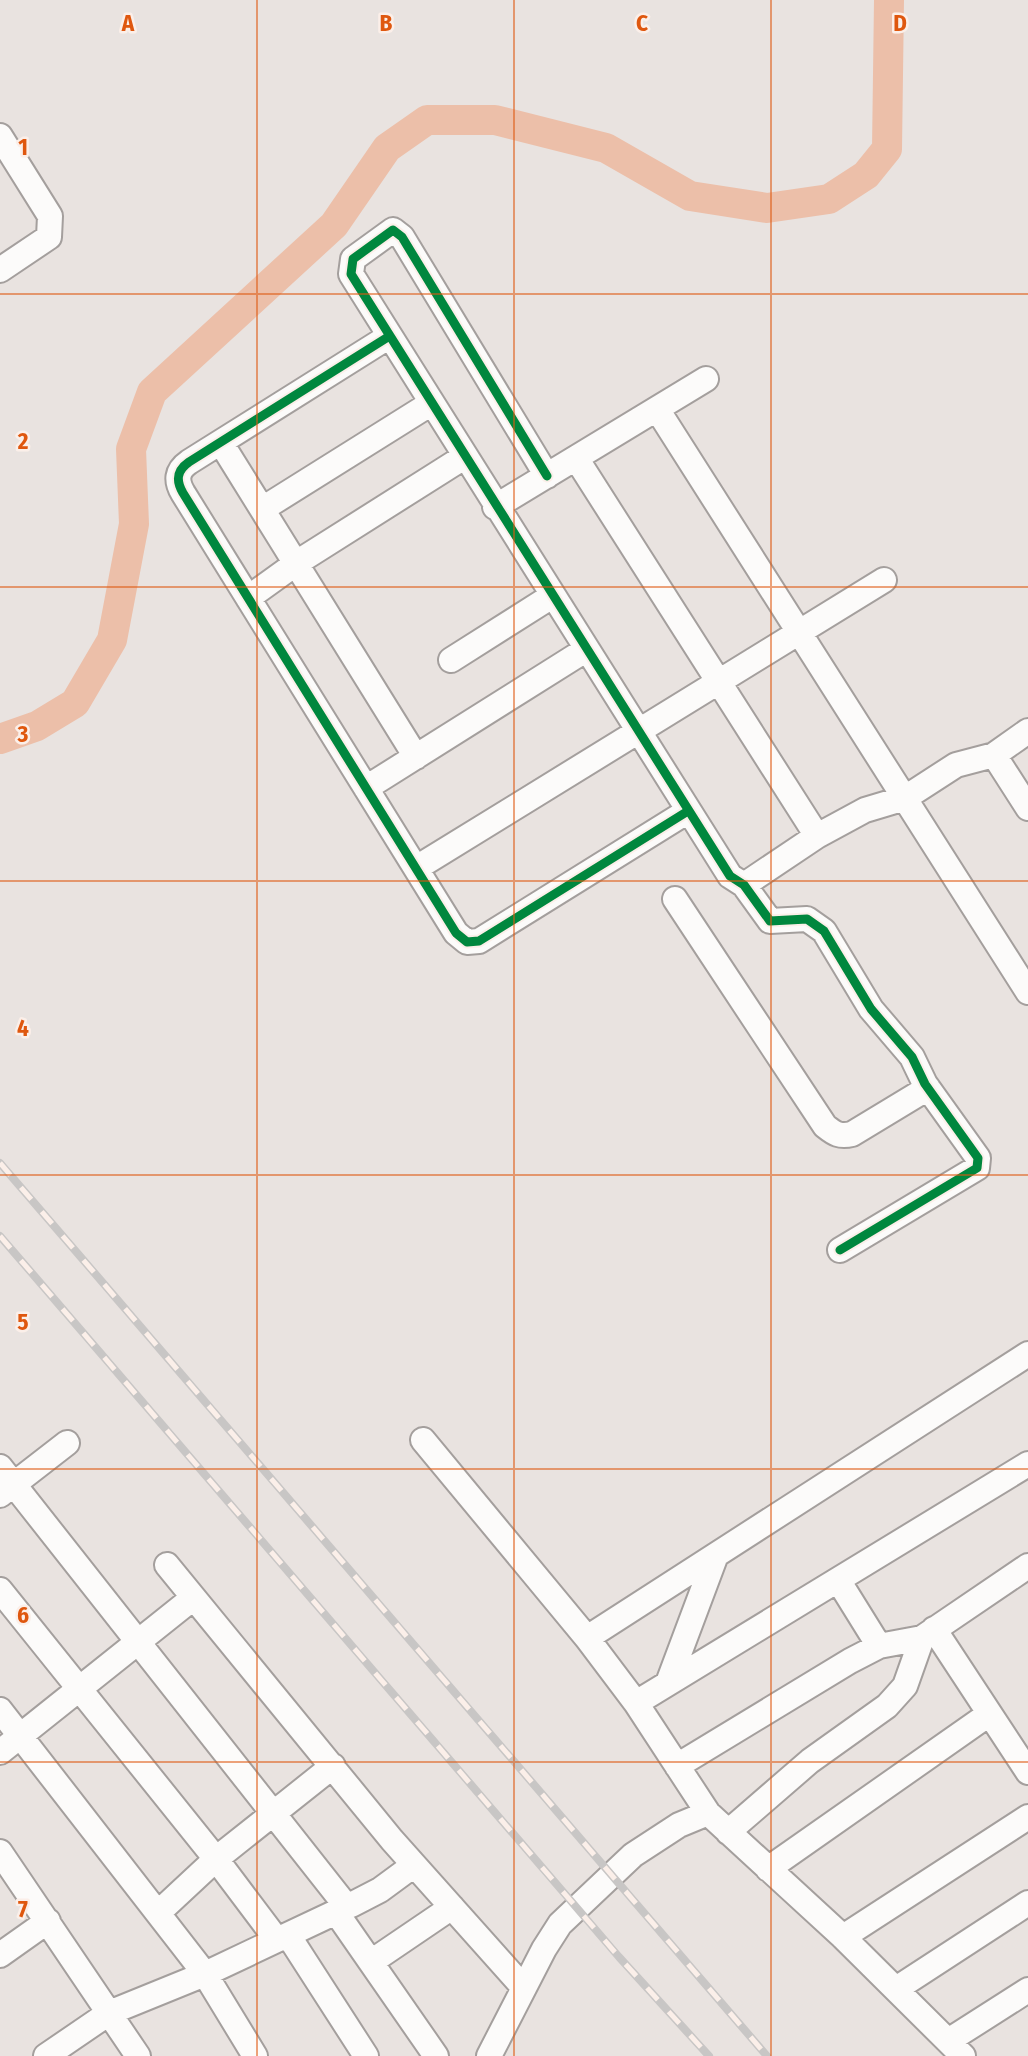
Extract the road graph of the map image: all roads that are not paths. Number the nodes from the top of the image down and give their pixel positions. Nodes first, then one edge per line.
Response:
1 (0, 136) edge
2 (0, 270) edge
3 (388, 337) junction
4 (706, 379) dead end
5 (430, 404) junction
6 (657, 409) junction
7 (221, 443) junction
8 (464, 457) junction
9 (576, 458) junction
10 (547, 476) junction
11 (495, 507) junction
12 (264, 508) junction
13 (298, 562) junction
14 (884, 580) dead end
15 (552, 596) junction
16 (248, 598) junction
17 (800, 634) junction
18 (587, 649) junction
19 (451, 660) dead end
20 (720, 684) junction
21 (1028, 731) edge
22 (639, 734) junction
23 (994, 755) junction
24 (416, 757) junction
25 (366, 788) junction
26 (905, 798) junction
27 (1028, 808) edge
28 (688, 811) junction
29 (817, 836) junction
30 (418, 867) junction
31 (744, 886) junction
32 (675, 899) dead end
33 (1028, 992) edge
34 (928, 1088) junction
35 (840, 1250) dead end
36 (1028, 1354) edge
37 (423, 1440) dead end
38 (67, 1443) dead end
39 (1028, 1464) edge
40 (5, 1482) edge
41 (716, 1555) junction
42 (167, 1564) dead end
43 (1028, 1566) edge
44 (838, 1580) junction
45 (0, 1590) edge
46 (193, 1598) junction
47 (928, 1633) junction
48 (587, 1639) junction
49 (138, 1644) junction
50 (879, 1646) junction
51 (668, 1683) junction
52 (79, 1691) junction
53 (636, 1703) junction
54 (0, 1710) edge
55 (989, 1714) junction
56 (20, 1736) junction
57 (0, 1752) edge
58 (333, 1766) junction
59 (677, 1766) junction
60 (1028, 1772) edge
61 (275, 1812) junction
62 (708, 1813) junction
63 (1028, 1817) edge
64 (728, 1832) junction
65 (0, 1853) edge
66 (216, 1859) junction
67 (414, 1865) junction
68 (768, 1869) junction
69 (1028, 1903) edge
70 (452, 1907) junction
71 (342, 1910) junction
72 (158, 1913) junction
73 (48, 1921) junction
74 (843, 1937) junction
75 (283, 1938) junction
76 (0, 1955) edge
77 (371, 1962) junction
78 (205, 1973) junction
79 (524, 1988) junction
80 (896, 1989) junction
81 (1028, 1990) edge
82 (109, 2012) junction
83 (956, 2049) edge
84 (46, 2056) edge
85 (138, 2056) edge
86 (255, 2056) edge
87 (366, 2056) edge
88 (436, 2056) edge
89 (489, 2056) edge

1 - 2 street
3 - 5 street
3 - 7 street
3 - 10 street
4 - 6 street
5 - 8 street
5 - 12 street
6 - 9 street
6 - 17 street
7 - 12 street
7 - 16 street
8 - 11 street
8 - 13 street
9 - 10 street
9 - 20 street
10 - 11 street
11 - 15 street
12 - 13 street
13 - 16 street
13 - 24 street
14 - 17 street
15 - 18 street
15 - 19 street
16 - 25 street
17 - 20 street
17 - 26 street
18 - 22 street
18 - 24 street
20 - 22 street
20 - 29 street
21 - 23 street
22 - 28 street
22 - 30 street
23 - 26 street
23 - 27 street
24 - 25 street
25 - 30 street
26 - 29 street
26 - 33 street
28 - 30 street
28 - 31 street
29 - 31 street
31 - 34 street
32 - 34 street
34 - 35 street
36 - 41 street
37 - 48 street
38 - 40 street
39 - 44 street
40 - 49 street
41 - 48 street
41 - 51 street
42 - 46 street
43 - 47 street
44 - 50 street
44 - 51 street
45 - 52 street
46 - 49 street
46 - 58 street
47 - 50 street
47 - 55 street
47 - 64 street
48 - 53 street
49 - 52 street
49 - 61 street
50 - 59 street
51 - 53 street
52 - 56 street
52 - 66 street
53 - 59 street
54 - 56 street
55 - 60 street
55 - 68 street
56 - 57 street
56 - 72 street
58 - 61 street
58 - 67 street
59 - 62 street
61 - 66 street
61 - 71 street
62 - 64 street
62 - 79 street
63 - 74 street
64 - 68 street
65 - 73 street
66 - 72 street
66 - 75 street
67 - 70 street
67 - 71 street
68 - 74 street
69 - 80 street
70 - 77 street
70 - 79 street
71 - 75 street
71 - 77 street
72 - 78 street
73 - 76 street
73 - 82 street
74 - 80 street
75 - 78 street
75 - 87 street
77 - 88 street
78 - 82 street
78 - 86 street
79 - 89 street
80 - 83 street
81 - 83 street
82 - 84 street
82 - 85 street

